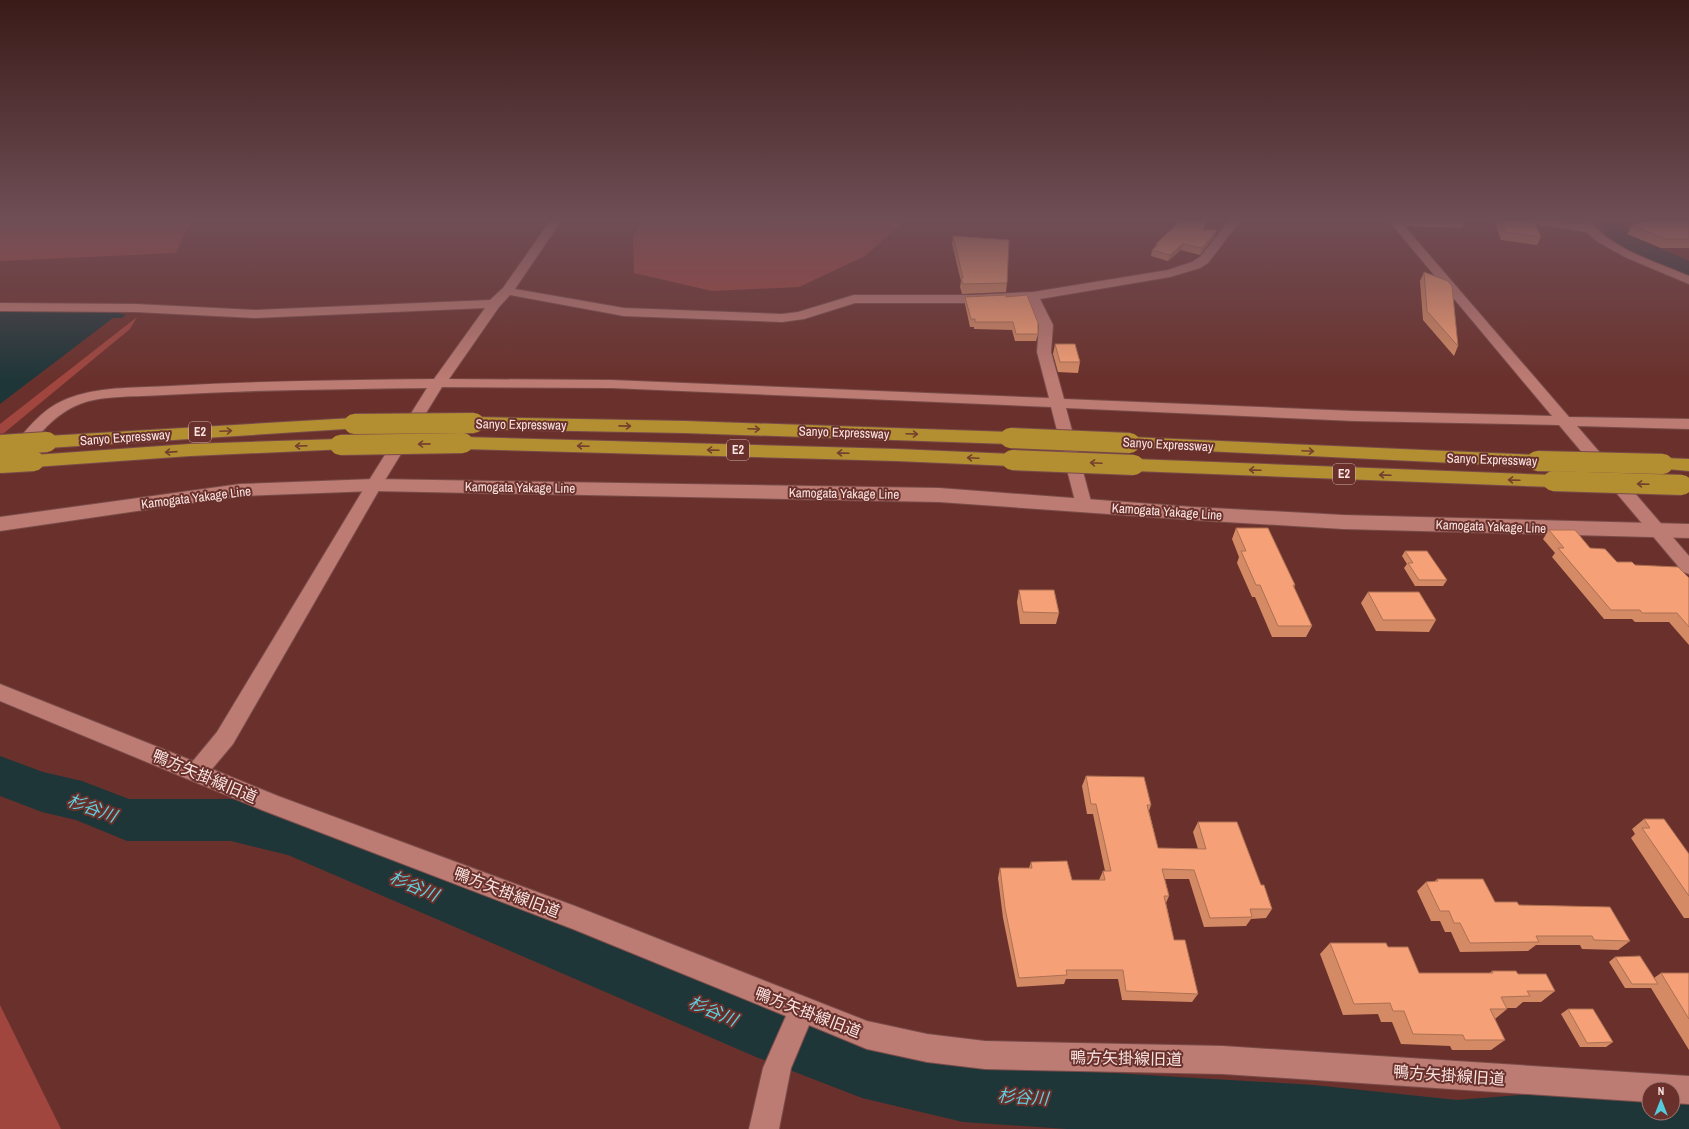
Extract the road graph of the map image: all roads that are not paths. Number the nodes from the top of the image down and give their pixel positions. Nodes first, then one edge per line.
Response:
1 (519, 274) edge
2 (1166, 274) edge
3 (1439, 274) edge
4 (1675, 274) edge
5 (1689, 280) edge
6 (507, 291) junction
7 (1033, 296) junction
8 (494, 304) junction
9 (0, 307) edge
10 (438, 383) junction
11 (1056, 402) junction
12 (1564, 422) junction
13 (1689, 424) edge
14 (0, 445) edge
15 (0, 463) edge
16 (1689, 465) edge
17 (0, 471) edge
18 (374, 485) junction
19 (1685, 485) edge
20 (1084, 505) junction
21 (0, 524) edge
22 (1657, 531) junction
23 (1689, 531) edge
24 (1689, 568) edge
25 (0, 692) edge
26 (197, 772) junction
27 (798, 1017) junction
28 (1641, 1087) edge
29 (764, 1129) edge

1 - 6 street
2 - 7 street
3 - 12 street
4 - 5 street
6 - 7 street
6 - 8 street
7 - 11 street
8 - 9 street
8 - 10 street
10 - 11 street
10 - 17 street
10 - 18 street
11 - 12 street
11 - 20 street
12 - 13 street
12 - 22 street
14 -> 16 highway, Sanyo Expressway / E2, bridge
19 -> 15 highway, Sanyo Expressway / E2, bridge
18 - 20 main road, Kamogata Yakage Line
18 - 21 main road, Kamogata Yakage Line
18 - 26 street
20 - 22 main road, Kamogata Yakage Line
22 - 23 main road, Kamogata Yakage Line
22 - 24 street
25 - 26 street, 鴨方矢掛線旧道
26 - 27 street, 鴨方矢掛線旧道
27 - 28 street, 鴨方矢掛線旧道
27 - 29 street

